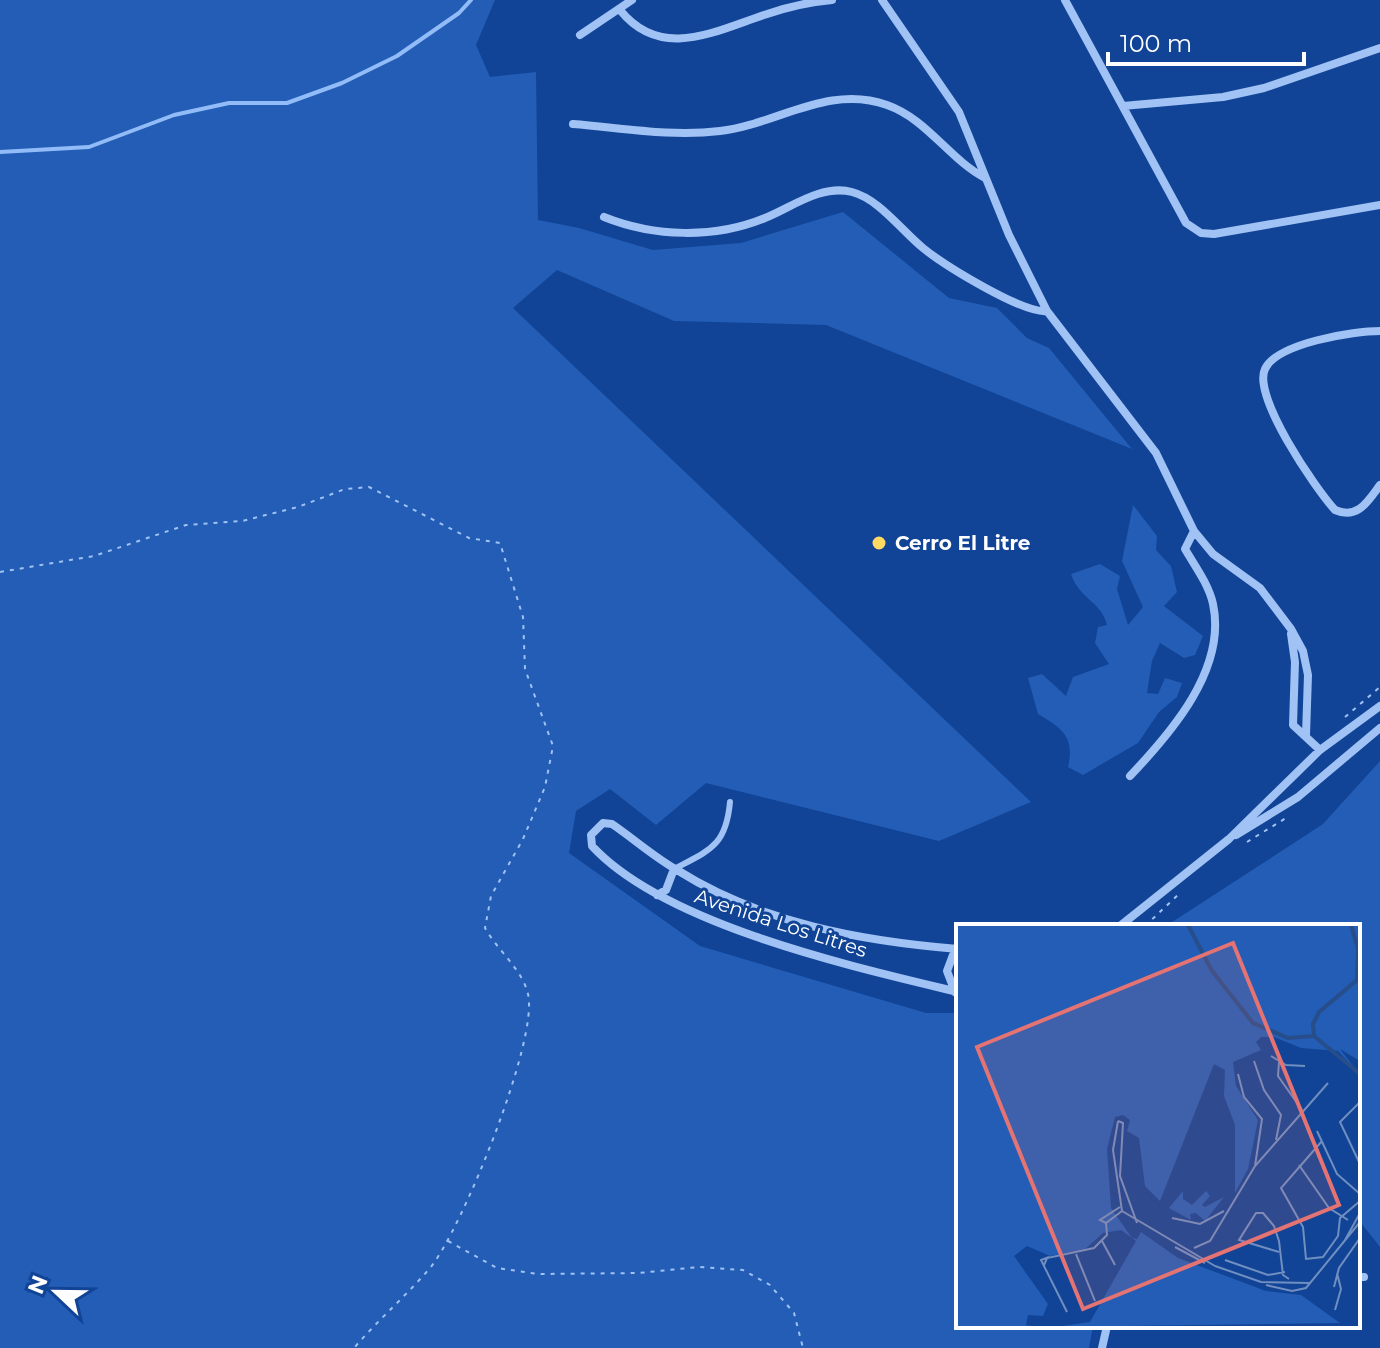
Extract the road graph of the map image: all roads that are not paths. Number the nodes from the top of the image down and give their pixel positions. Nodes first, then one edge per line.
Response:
1 (632, 0) edge
2 (832, 0) edge
3 (882, 0) edge
4 (1065, 0) edge
5 (620, 10) junction
6 (580, 35) dead end
7 (1380, 48) edge
8 (1123, 106) junction
9 (573, 124) dead end
10 (987, 179) junction
11 (1380, 205) edge
12 (604, 217) dead end
13 (1047, 311) junction
14 (1380, 331) edge
15 (1380, 485) edge
16 (1194, 531) junction
17 (1378, 712) edge
18 (1380, 728) edge
19 (1320, 750) junction
20 (1130, 776) dead end
21 (1268, 800) junction
22 (730, 802) dead end
23 (1274, 813) junction
24 (1229, 839) junction
25 (674, 869) junction
26 (657, 895) junction
27 (1123, 924) edge
28 (956, 951) edge
29 (956, 953) edge
30 (956, 990) edge
31 (956, 992) edge
32 (1107, 1328) edge
33 (1102, 1348) edge

1 - 5 street
2 - 5 street
3 - 10 street
4 - 8 street
5 - 6 street
7 - 8 street
8 - 11 street
9 - 10 street
10 - 13 street
12 - 13 street
13 - 16 street
14 - 15 street
16 - 19 street
16 - 20 street
17 - 19 street
18 - 23 street
19 - 21 street
21 - 23 street
21 - 24 street
22 - 25 lane
23 - 24 street
24 - 27 street
25 - 26 street
25 - 26 street, Avenida Los Litres
25 - 28 street, Avenida Los Litres
26 - 31 street, Avenida Los Litres
29 - 30 street
32 - 33 street

